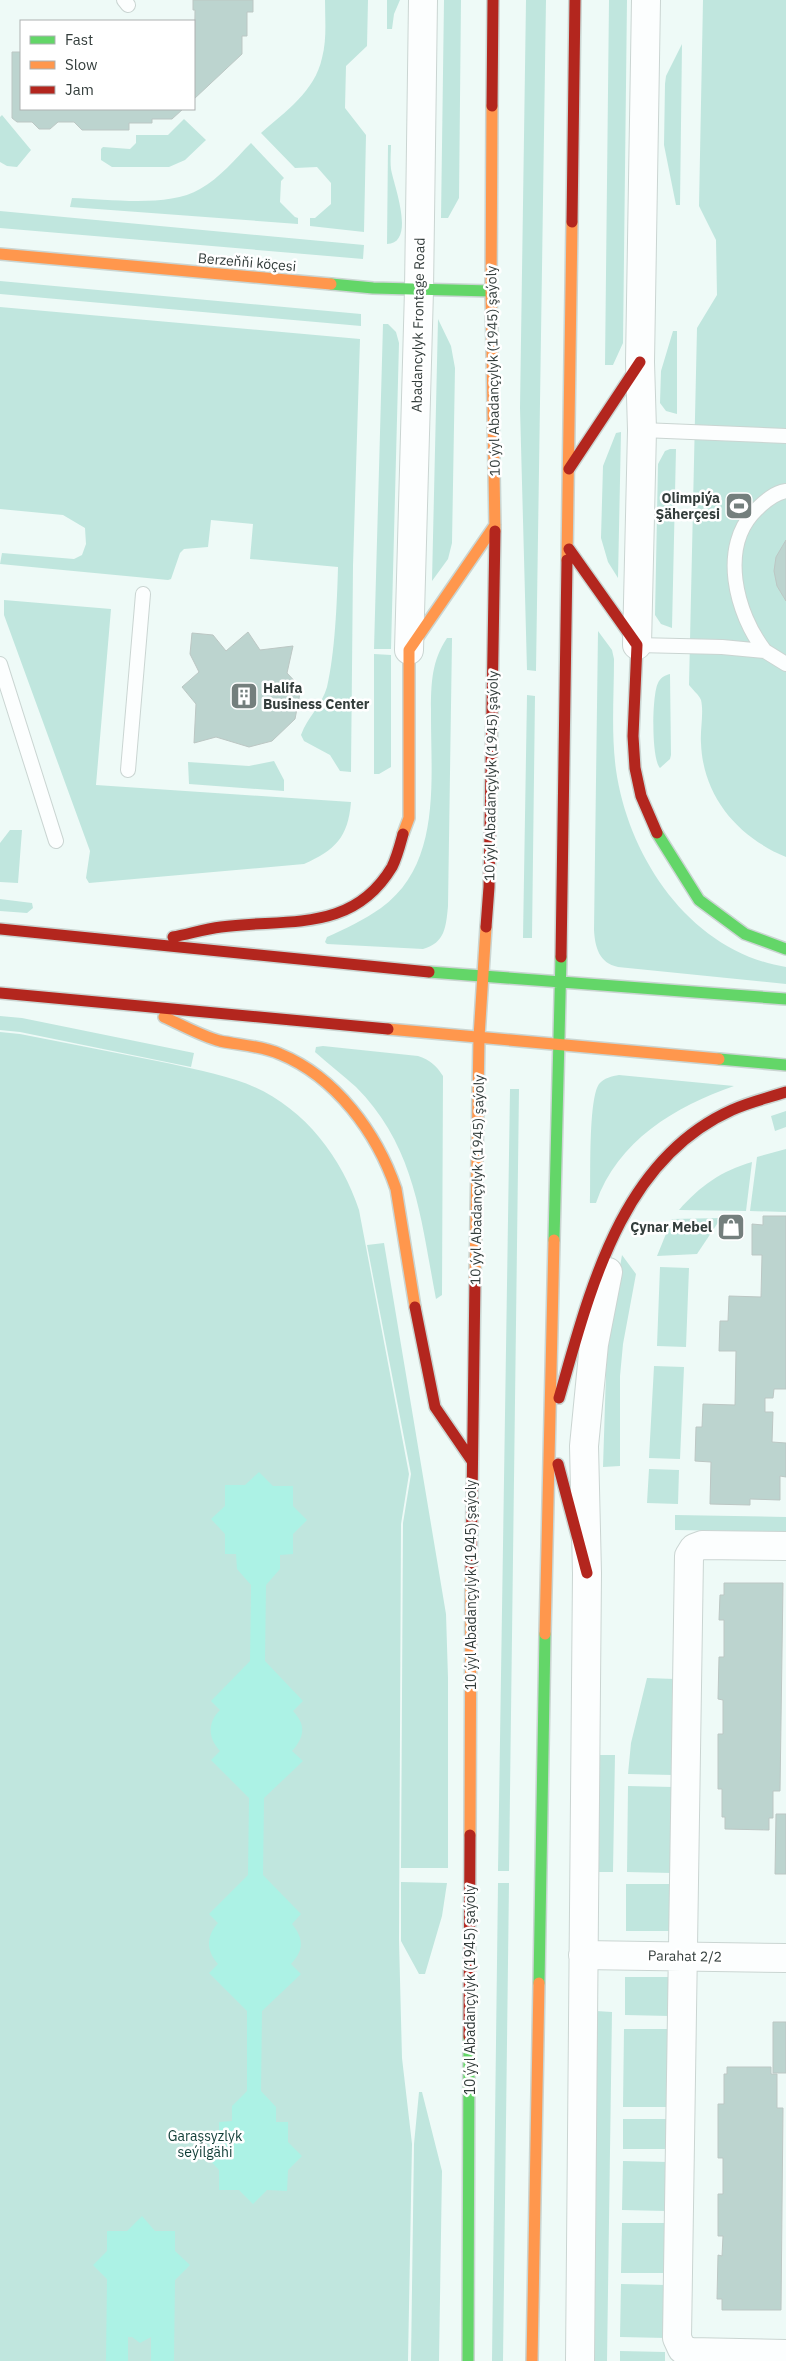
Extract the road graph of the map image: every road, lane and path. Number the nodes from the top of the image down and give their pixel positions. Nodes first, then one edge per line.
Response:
1 (423, 0) edge
2 (494, 0) edge
3 (575, 0) edge
4 (646, 0) edge
5 (0, 254) edge
6 (419, 290) junction
7 (491, 291) junction
8 (640, 362) junction
9 (642, 430) junction
10 (786, 436) edge
11 (569, 469) junction
12 (786, 491) edge
13 (494, 525) junction
14 (569, 549) junction
15 (143, 594) dead end
16 (637, 644) junction
17 (409, 650) junction
18 (765, 651) junction
19 (0, 664) edge
20 (786, 664) edge
21 (128, 770) dead end
22 (56, 841) dead end
23 (0, 929) edge
24 (148, 942) junction
25 (786, 949) edge
26 (484, 977) junction
27 (560, 982) junction
28 (0, 993) edge
29 (786, 999) edge
30 (142, 1007) junction
31 (479, 1037) junction
32 (560, 1044) junction
33 (786, 1065) edge
34 (786, 1092) edge
35 (616, 1228) junction
36 (549, 1431) junction
37 (472, 1461) junction
38 (786, 1546) edge
39 (587, 1573) junction
40 (583, 1955) junction
41 (683, 1956) junction
42 (786, 1958) edge
43 (786, 2354) edge
44 (468, 2361) edge
45 (532, 2361) edge
46 (580, 2361) edge

1 - 6 street, Abadancylyk Frontage Road
2 - 7 main road, 10 ýyl Abadançylyk (1945) şaýoly
3 - 11 main road
4 - 8 street
5 - 6 main road, Berzeňňi köçesi
6 - 7 main road, Berzeňňi köçesi
6 - 17 street, Abadancylyk Frontage Road
7 - 13 main road, 10 ýyl Abadançylyk (1945) şaýoly
8 - 9 street
8 - 11 main road
9 - 10 lane
9 - 16 street
11 - 14 main road
12 - 18 lane
13 - 17 main road
13 - 26 main road, 10 ýyl Abadançylyk (1945) şaýoly
14 - 16 main road
14 - 27 main road
15 - 21 lane
16 - 18 lane
16 - 25 main road
17 - 24 main road
18 - 20 lane
19 - 22 lane
23 - 24 main road
24 - 26 main road
26 - 27 main road
26 - 31 main road, 10 ýyl Abadançylyk (1945) şaýoly
27 - 29 main road
27 - 32 main road
28 - 30 main road
30 - 31 main road
30 - 37 main road
31 - 32 main road
31 - 37 main road, 10 ýyl Abadançylyk (1945) şaýoly
32 - 33 main road
32 - 36 main road
34 - 35 main road
35 - 36 main road
35 - 39 street
36 - 39 main road
36 - 45 main road
37 - 44 main road, 10 ýyl Abadançylyk (1945) şaýoly
38 - 41 street
39 - 40 street
40 - 41 street, Parahat 2/2
40 - 46 street
41 - 42 street, Parahat 2/2
41 - 43 street

